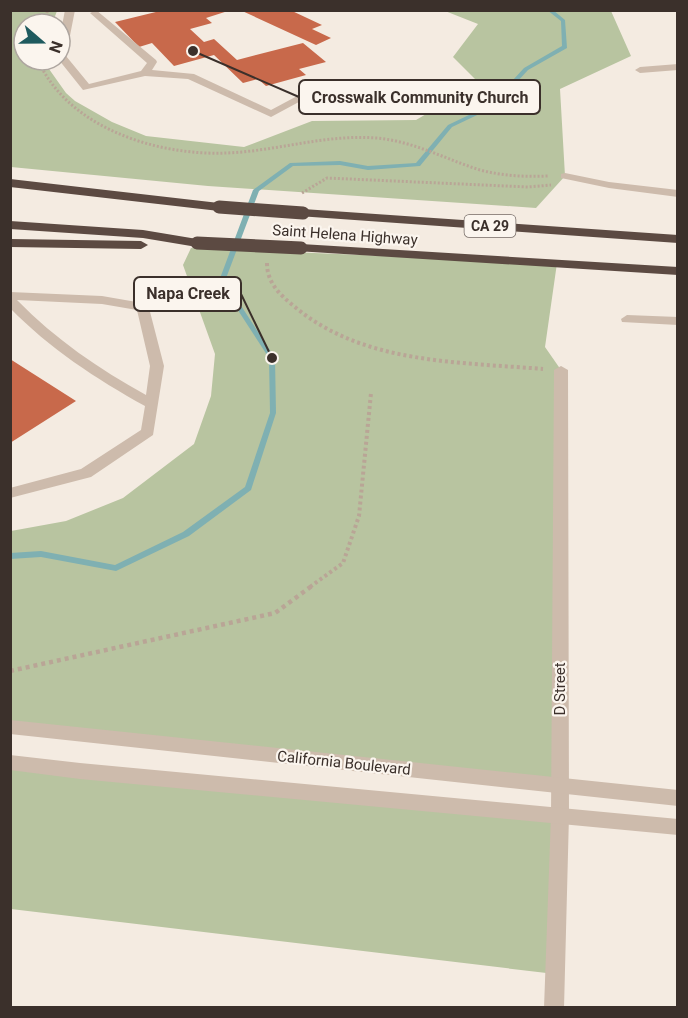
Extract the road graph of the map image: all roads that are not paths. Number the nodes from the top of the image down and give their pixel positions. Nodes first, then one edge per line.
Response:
1 (108, 10) edge
2 (79, 15) edge
3 (678, 67) edge
4 (640, 70) dead end
5 (144, 73) junction
6 (318, 89) dead end
7 (565, 176) road end
8 (10, 183) edge
9 (10, 194) edge
10 (678, 194) edge
11 (219, 207) junction
12 (10, 225) edge
13 (678, 239) edge
14 (10, 243) edge
15 (197, 243) junction
16 (678, 271) edge
17 (10, 296) edge
18 (10, 300) edge
19 (627, 319) dead end
20 (678, 321) edge
21 (561, 370) dead end
22 (152, 404) junction
23 (10, 493) edge
24 (10, 728) edge
25 (10, 762) edge
26 (560, 786) junction
27 (678, 798) edge
28 (560, 815) junction
29 (678, 827) edge
30 (554, 1008) edge

1 - 2 street
2 - 5 street
2 - 5 street
3 - 4 street
5 - 6 street
7 - 10 street
8 - 11 highway
9 - 11 highway, Saint Helena Highway / CA 29
11 - 13 highway, Saint Helena Highway / CA 29, bridge
12 - 15 highway, Saint Helena Highway
14 - 15 highway
15 - 16 highway, Saint Helena Highway, bridge
17 - 22 street
18 - 22 street
19 - 20 street
21 - 26 street, D Street
22 - 23 street
24 - 26 street, California Boulevard
25 - 28 street
26 - 27 street, California Boulevard
26 - 28 street, D Street
28 - 29 street
28 - 30 street, D Street

